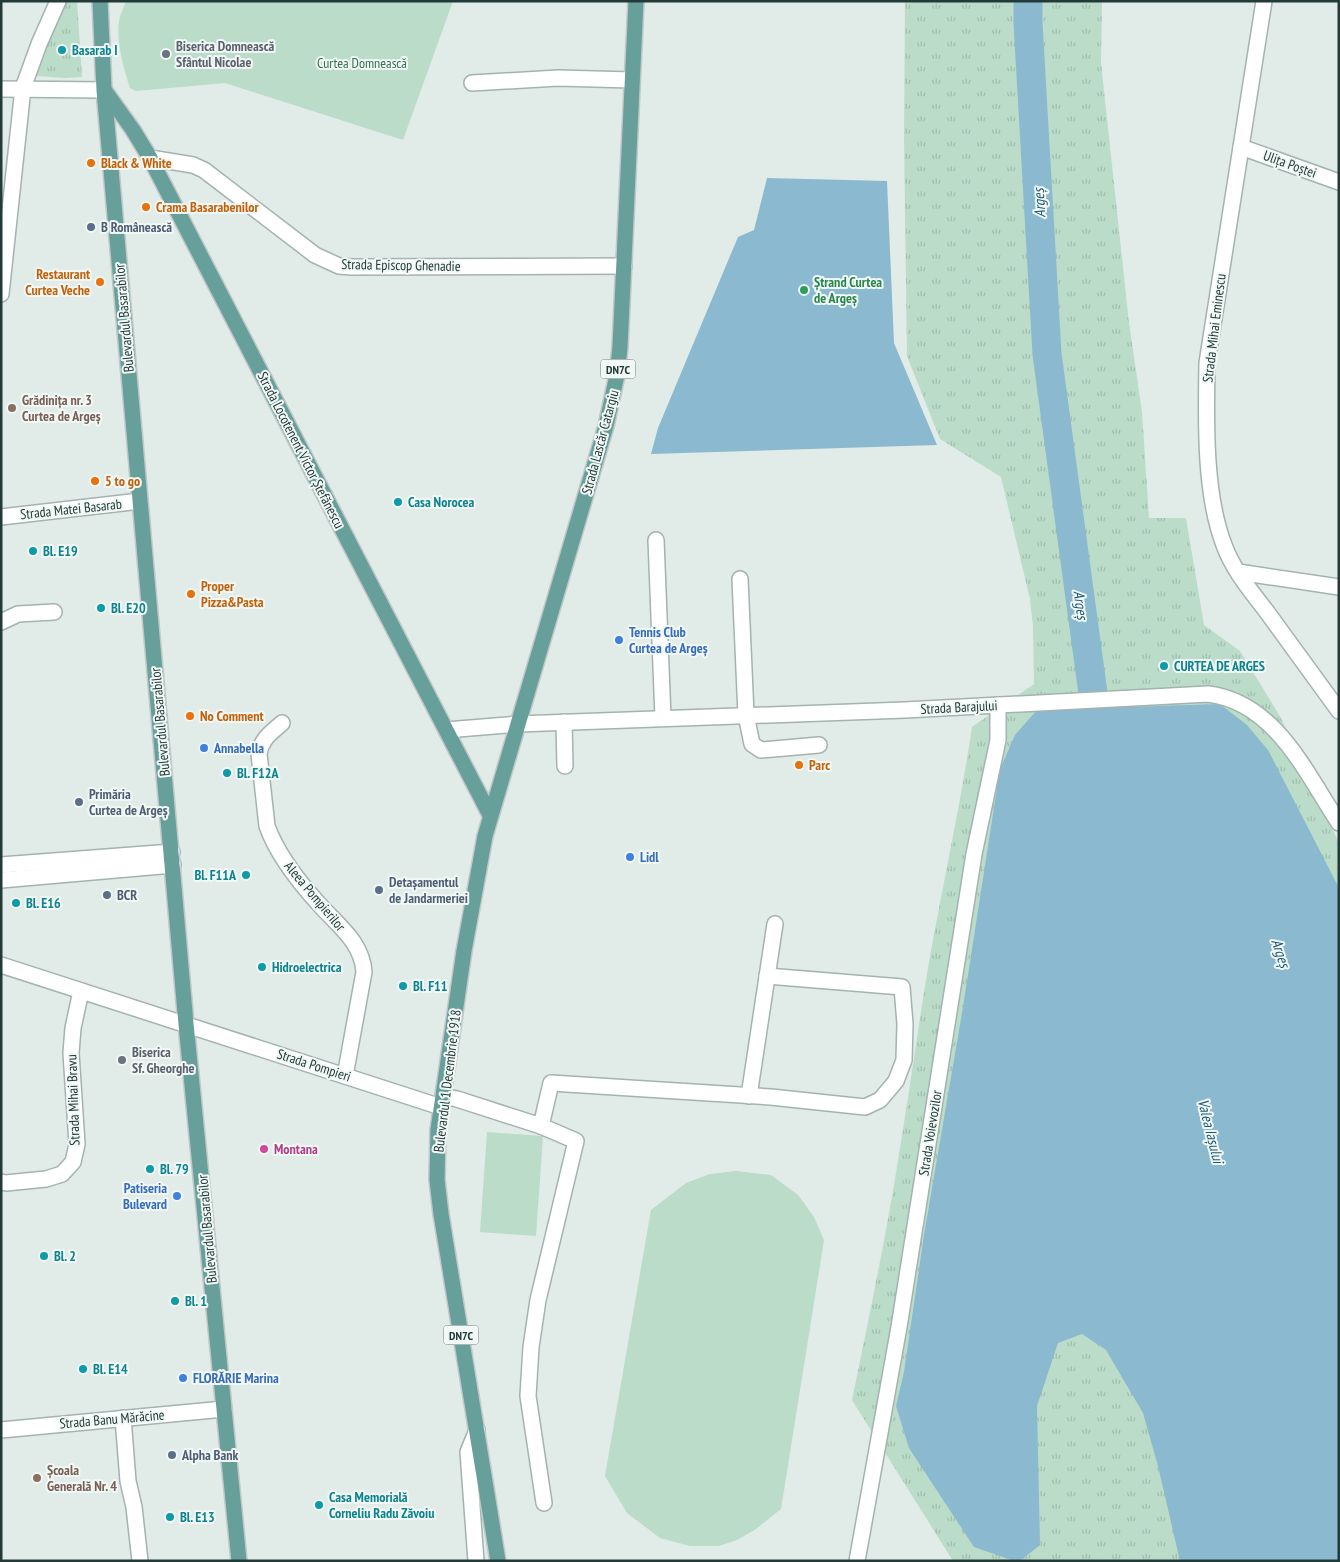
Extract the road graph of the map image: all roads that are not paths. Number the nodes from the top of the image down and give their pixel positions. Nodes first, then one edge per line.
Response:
1 (58, 1) edge
2 (100, 1) edge
3 (636, 1) edge
4 (1264, 1) edge
5 (632, 80) junction
6 (472, 83) dead end
7 (23, 88) junction
8 (1, 89) edge
9 (104, 90) junction
10 (1241, 147) junction
11 (150, 158) junction
12 (1339, 182) edge
13 (624, 266) junction
14 (1, 294) edge
15 (140, 501) junction
16 (1, 517) edge
17 (656, 540) dead end
18 (1238, 572) junction
19 (740, 579) dead end
20 (1339, 587) edge
21 (54, 612) dead end
22 (1, 622) edge
23 (998, 705) junction
24 (1339, 711) edge
25 (746, 715) junction
26 (663, 718) junction
27 (564, 722) junction
28 (282, 723) dead end
29 (518, 724) junction
30 (446, 730) junction
31 (819, 745) dead end
32 (565, 766) dead end
33 (490, 815) junction
34 (1339, 823) edge
35 (172, 858) junction
36 (1, 865) edge
37 (1, 880) edge
38 (775, 924) dead end
39 (1, 965) edge
40 (767, 976) junction
41 (81, 991) junction
42 (186, 1024) junction
43 (345, 1076) junction
44 (749, 1096) junction
45 (442, 1102) junction
46 (541, 1126) junction
47 (1, 1182) edge
48 (224, 1409) junction
49 (123, 1418) junction
50 (1, 1430) edge
51 (476, 1430) junction
52 (544, 1503) dead end
53 (140, 1561) edge
54 (239, 1561) edge
55 (476, 1561) edge
56 (498, 1561) edge
57 (857, 1561) edge

1 - 7 street
2 - 9 main road, Bulevardul Basarabilor
3 - 5 main road, Strada Lascăr Catargiu / DN7C
4 - 10 street, Strada Mihai Eminescu
5 - 6 street
5 - 13 main road, Strada Lascăr Catargiu / DN7C
7 - 8 street
7 - 9 street
7 - 14 street
9 - 11 main road, Strada Locotenent Victor Ștefănescu
9 - 15 main road, Bulevardul Basarabilor
10 - 12 street, Ulița Poștei
10 - 18 street, Strada Mihai Eminescu
11 - 13 street, Strada Episcop Ghenadie
11 - 30 main road, Strada Locotenent Victor Ștefănescu
13 - 29 main road, Strada Lascăr Catargiu / DN7C
15 - 16 street, Strada Matei Basarab
15 - 35 main road, Bulevardul Basarabilor
17 - 26 street
18 - 20 street
18 - 24 street, Strada Mihai Eminescu
19 - 25 street
21 - 22 street
23 - 25 street, Strada Barajului
23 - 34 street, Strada Barajului
23 - 57 street, Strada Voievozilor
25 - 26 street, Strada Barajului
25 - 31 street
26 - 27 street, Strada Barajului
27 - 29 street, Strada Barajului
27 - 32 street
28 - 43 street, Aleea Pompierilor
29 - 30 street, Strada Barajului
29 - 33 main road, Bulevardul 1 Decembrie 1918 / DN7C
30 - 33 main road, Strada Locotenent Victor Ștefănescu
33 - 45 main road, Bulevardul 1 Decembrie 1918 / DN7C
35 - 36 street
35 - 37 street
35 - 42 main road, Bulevardul Basarabilor
38 - 40 street
39 - 41 street
40 - 44 street
40 - 44 street
41 - 42 street
41 - 47 street, Strada Mihai Bravu
42 - 43 street, Strada Pompieri
42 - 48 main road, Bulevardul Basarabilor
43 - 45 street, Strada Pompieri
44 - 46 street
45 - 46 street, Strada Pompieri
45 - 51 main road, Bulevardul 1 Decembrie 1918 / DN7C
46 - 52 street, Strada Pompieri
48 - 49 street, Strada Banu Mărăcine
48 - 54 main road, Bulevardul Basarabilor
49 - 50 street, Strada Banu Mărăcine
49 - 53 street
51 - 55 street
51 - 56 main road, Bulevardul 1 Decembrie 1918 / DN7C

